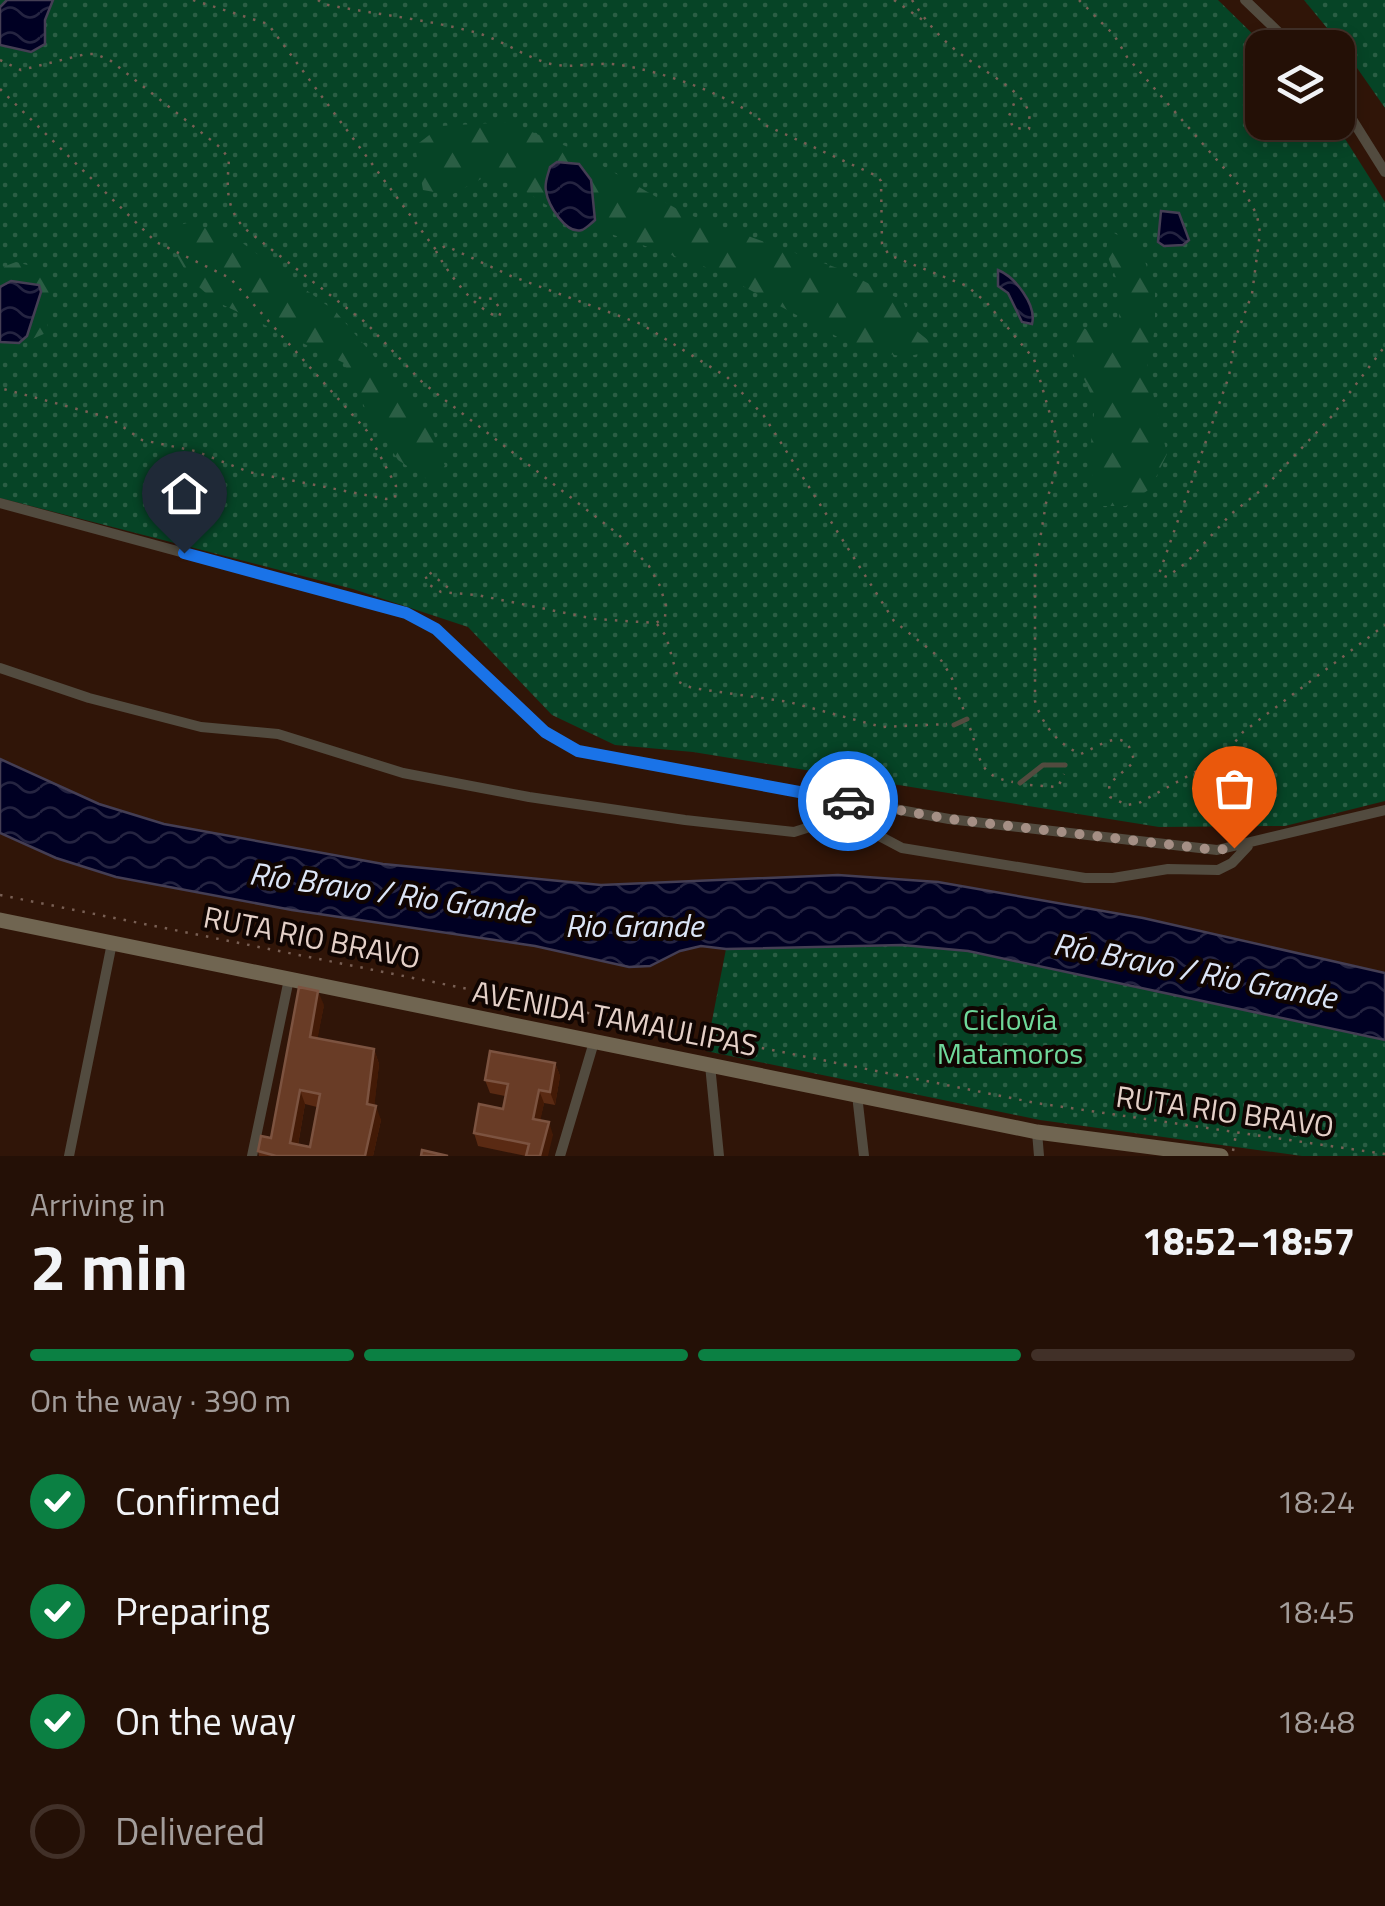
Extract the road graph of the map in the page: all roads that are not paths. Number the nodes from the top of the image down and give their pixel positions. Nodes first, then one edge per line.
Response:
1 (1245, 0) edge
2 (1276, 30) edge
3 (1355, 124) edge
4 (1385, 172) edge
5 (0, 504) edge
6 (0, 668) edge
7 (967, 719) road end
8 (954, 725) road end
9 (1065, 765) road end
10 (1020, 783) road end
11 (1385, 810) edge
12 (1250, 844) junction
13 (0, 920) edge
14 (112, 943) junction
15 (288, 979) junction
16 (594, 1042) junction
17 (710, 1064) junction
18 (858, 1095) junction
19 (1037, 1132) junction
20 (69, 1156) edge
21 (252, 1156) edge
22 (560, 1156) edge
23 (718, 1156) edge
24 (864, 1156) edge
25 (1039, 1156) edge
26 (1221, 1156) edge

1 - 2 street
3 - 4 street
5 - 12 street
6 - 12 street
7 - 8 lane
9 - 10 lane
11 - 12 street
13 - 14 street, AVENIDA TAMAULIPAS
14 - 15 street, AVENIDA TAMAULIPAS
14 - 20 street
15 - 16 street, AVENIDA TAMAULIPAS
15 - 21 street
16 - 17 street, AVENIDA TAMAULIPAS
16 - 22 street
17 - 18 street, AVENIDA TAMAULIPAS
17 - 23 street
18 - 19 street, AVENIDA TAMAULIPAS
18 - 24 street
19 - 25 street
19 - 26 street, AVENIDA TAMAULIPAS

